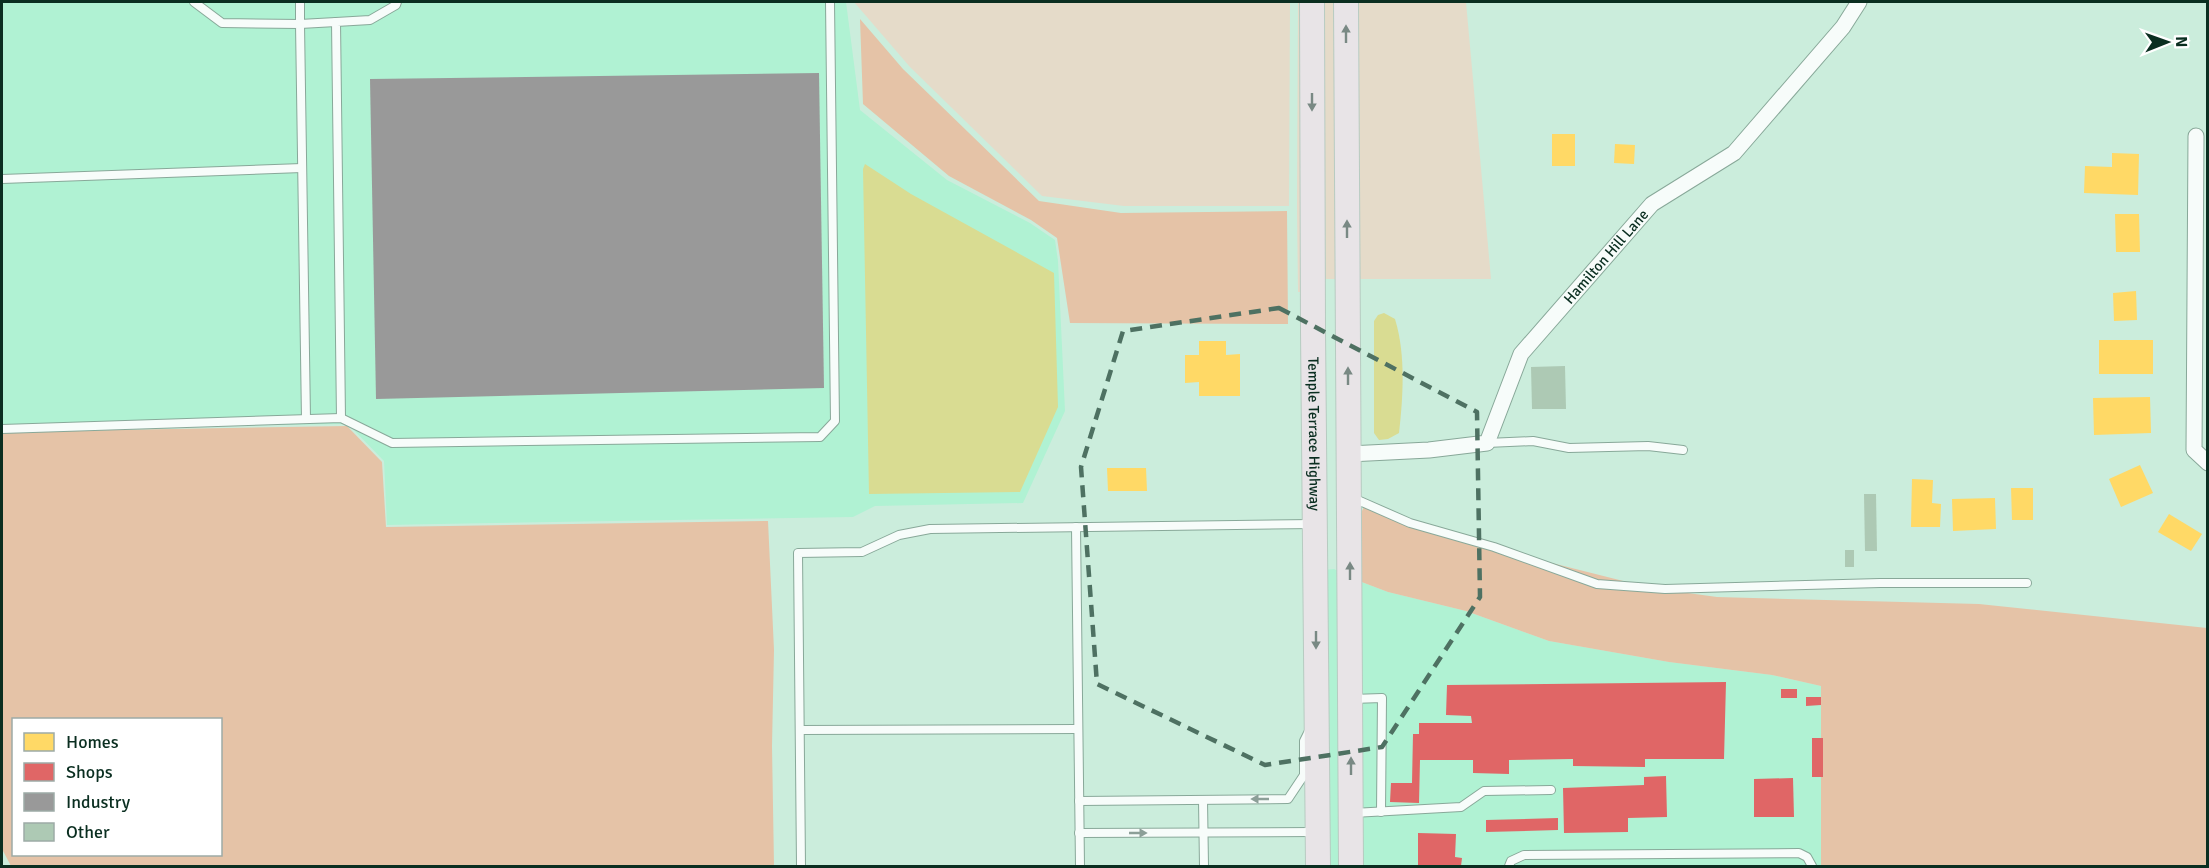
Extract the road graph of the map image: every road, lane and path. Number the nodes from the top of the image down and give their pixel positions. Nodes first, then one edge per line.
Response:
1 (194, 2) edge
2 (300, 2) edge
3 (397, 2) edge
4 (830, 2) edge
5 (1312, 2) edge
6 (1346, 2) edge
7 (1859, 2) edge
8 (336, 22) junction
9 (300, 24) junction
10 (2196, 136) dead end
11 (302, 168) junction
12 (2, 179) edge
13 (1348, 287) junction
14 (1313, 288) junction
15 (341, 418) junction
16 (306, 419) junction
17 (2, 429) edge
18 (1487, 443) junction
19 (1683, 450) dead end
20 (1348, 454) junction
21 (2208, 463) edge
22 (1349, 496) junction
23 (1315, 524) junction
24 (1076, 527) junction
25 (2027, 583) dead end
26 (1350, 699) junction
27 (1316, 713) junction
28 (1078, 729) junction
29 (800, 730) junction
30 (1551, 789) dead end
31 (1203, 800) junction
32 (1079, 801) junction
33 (1381, 812) junction
34 (1351, 813) junction
35 (1318, 832) junction
36 (1079, 833) junction
37 (1203, 833) junction
38 (801, 867) edge
39 (1080, 867) edge
40 (1204, 867) edge
41 (1318, 867) edge
42 (1351, 867) edge
43 (1509, 867) edge
44 (1812, 867) edge

1 - 9 lane
2 - 9 lane
3 - 8 lane
4 - 15 lane
5 -> 14 main road, Temple Terrace Highway
13 -> 6 main road
7 - 18 street, Hamilton Hill Lane
8 - 9 lane
8 - 15 lane
9 - 11 lane
10 - 21 street
11 - 12 lane
11 - 16 lane
13 - 14 main road
20 -> 13 main road
14 - 23 main road, Temple Terrace Highway
15 - 16 lane
16 - 17 lane
18 - 19 lane
18 - 20 street
20 - 22 main road
22 - 25 lane
26 -> 22 main road
23 - 24 lane
23 -> 27 main road, Temple Terrace Highway
24 - 28 lane
24 - 29 lane
26 - 33 lane
34 -> 26 main road
27 -> 31 lane
27 - 35 main road, Temple Terrace Highway
28 - 29 lane
28 - 32 lane
29 - 38 lane
30 - 33 lane
31 - 32 lane
31 - 37 lane
32 - 36 lane
33 - 34 lane
34 - 42 main road
35 - 37 lane
35 - 41 main road, Temple Terrace Highway
36 -> 37 lane
36 - 39 lane
37 - 40 lane
43 - 44 lane

